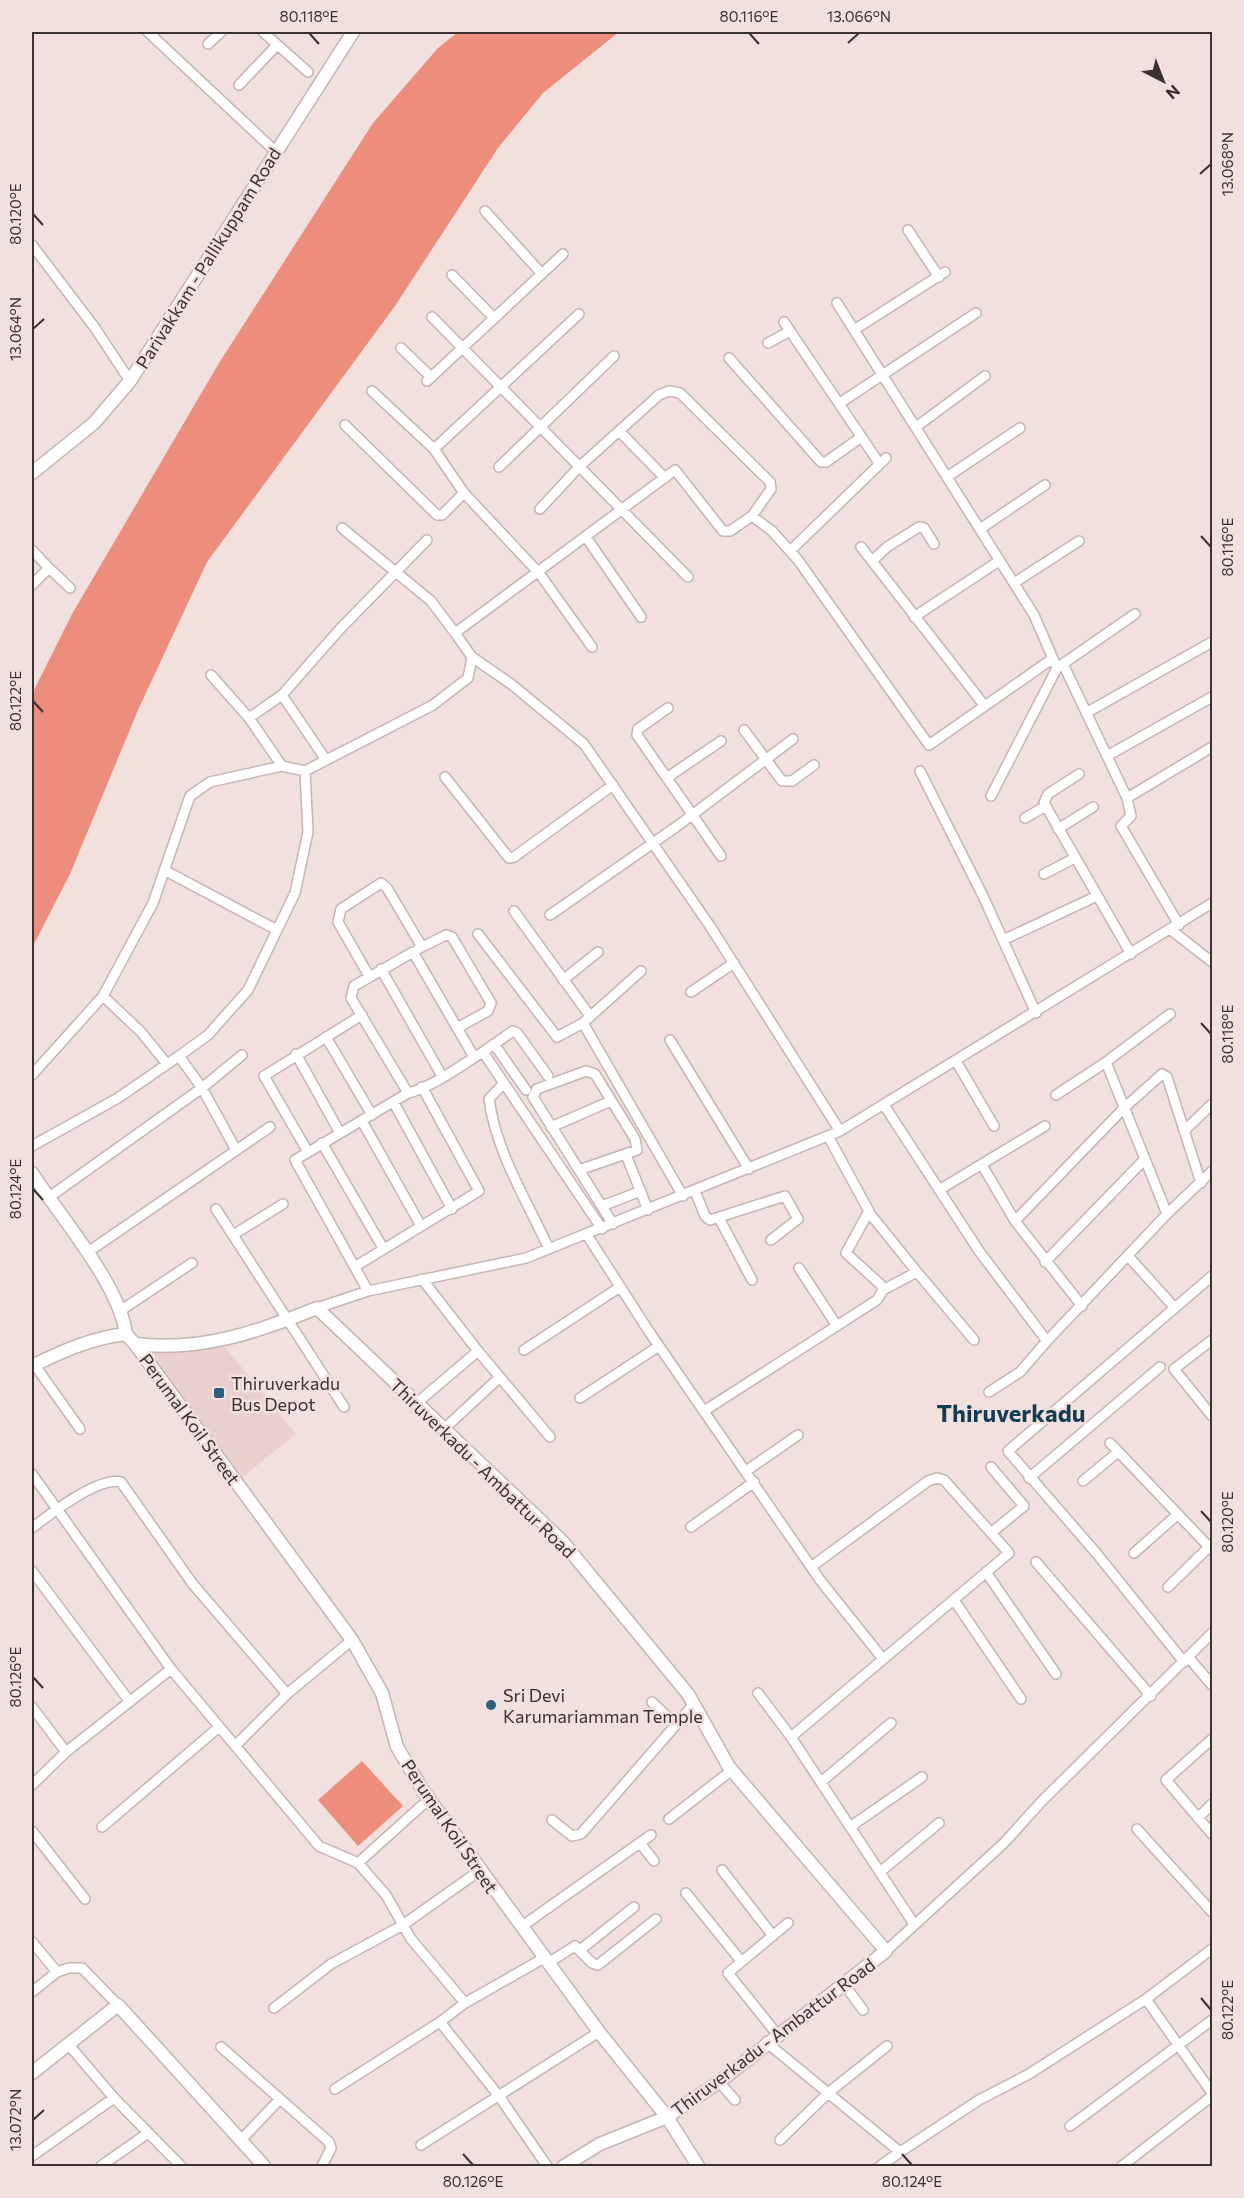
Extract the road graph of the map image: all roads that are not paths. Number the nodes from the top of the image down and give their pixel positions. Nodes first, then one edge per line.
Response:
1 (148, 32) edge
2 (220, 32) edge
3 (263, 32) edge
4 (352, 32) edge
5 (208, 44) dead end
6 (277, 45) junction
7 (308, 72) dead end
8 (239, 85) dead end
9 (276, 152) junction
10 (485, 211) dead end
11 (908, 230) dead end
12 (32, 245) edge
13 (563, 254) dead end
14 (542, 274) junction
15 (452, 275) dead end
16 (837, 303) dead end
17 (976, 313) dead end
18 (579, 314) dead end
19 (432, 317) dead end
20 (494, 318) junction
21 (854, 330) junction
22 (768, 343) dead end
23 (462, 347) junction
24 (401, 348) dead end
25 (614, 356) dead end
26 (729, 358) dead end
27 (883, 376) junction
28 (985, 376) dead end
29 (130, 381) junction
30 (499, 386) junction
31 (372, 391) dead end
32 (843, 401) dead end
33 (345, 425) dead end
34 (540, 426) junction
35 (916, 427) junction
36 (1020, 428) dead end
37 (619, 431) junction
38 (861, 438) junction
39 (434, 449) junction
40 (499, 467) dead end
41 (579, 467) junction
42 (36, 469) edge
43 (947, 477) junction
44 (665, 478) junction
45 (1045, 485) dead end
46 (464, 493) junction
47 (540, 509) dead end
48 (622, 509) junction
49 (752, 516) junction
50 (342, 528) dead end
51 (980, 529) junction
52 (586, 537) junction
53 (427, 540) dead end
54 (1078, 542) dead end
55 (934, 544) dead end
56 (861, 547) dead end
57 (32, 550) edge
58 (790, 551) junction
59 (872, 561) junction
60 (999, 561) junction
61 (49, 568) junction
62 (539, 573) junction
63 (396, 575) junction
64 (688, 577) dead end
65 (1014, 583) junction
66 (32, 585) edge
67 (70, 588) dead end
68 (1135, 614) dead end
69 (641, 617) dead end
70 (914, 617) junction
71 (455, 633) junction
72 (1212, 642) edge
73 (592, 647) dead end
74 (472, 657) junction
75 (1052, 658) junction
76 (1060, 666) junction
77 (211, 675) dead end
78 (282, 695) junction
79 (1212, 697) edge
80 (984, 705) junction
81 (668, 708) dead end
82 (1086, 713) junction
83 (249, 718) junction
84 (744, 730) dead end
85 (793, 739) dead end
86 (721, 741) dead end
87 (1212, 747) edge
88 (1107, 756) junction
89 (766, 759) junction
90 (326, 760) junction
91 (814, 765) dead end
92 (282, 766) junction
93 (304, 771) junction
94 (920, 771) dead end
95 (1079, 774) dead end
96 (445, 777) dead end
97 (668, 777) junction
98 (613, 785) junction
99 (991, 796) dead end
100 (1127, 798) junction
101 (1046, 806) junction
102 (1093, 807) dead end
103 (693, 813) junction
104 (1025, 818) dead end
105 (1058, 829) junction
106 (653, 842) junction
107 (720, 856) dead end
108 (1075, 858) junction
109 (164, 870) junction
110 (1044, 874) dead end
111 (1097, 896) junction
112 (1212, 903) edge
113 (514, 911) dead end
114 (550, 915) dead end
115 (1175, 928) junction
116 (277, 930) junction
117 (478, 934) dead end
118 (1003, 940) junction
119 (417, 949) junction
120 (598, 952) dead end
121 (1131, 954) junction
122 (1212, 962) edge
123 (734, 963) junction
124 (381, 969) junction
125 (641, 971) dead end
126 (369, 976) junction
127 (563, 980) junction
128 (692, 992) dead end
129 (103, 996) junction
130 (1036, 1013) junction
131 (1170, 1014) dead end
132 (362, 1015) junction
133 (586, 1020) junction
134 (457, 1028) junction
135 (326, 1037) junction
136 (670, 1040) dead end
137 (494, 1044) junction
138 (483, 1052) junction
139 (296, 1054) junction
140 (242, 1055) dead end
141 (179, 1056) junction
142 (474, 1057) junction
143 (956, 1061) junction
144 (1106, 1062) junction
145 (167, 1064) junction
146 (32, 1075) edge
147 (442, 1076) junction
148 (548, 1076) dead end
149 (504, 1083) junction
150 (422, 1087) junction
151 (202, 1088) junction
152 (526, 1090) dead end
153 (408, 1093) junction
154 (1056, 1095) dead end
155 (612, 1101) junction
156 (394, 1103) junction
157 (1212, 1104) edge
158 (884, 1105) junction
159 (1124, 1108) junction
160 (372, 1115) junction
161 (362, 1121) junction
162 (270, 1126) dead end
163 (994, 1126) dead end
164 (1045, 1126) dead end
165 (551, 1127) junction
166 (840, 1131) junction
167 (1184, 1131) junction
168 (340, 1133) junction
169 (828, 1136) junction
170 (322, 1143) junction
171 (32, 1146) edge
172 (236, 1150) junction
173 (308, 1152) junction
174 (626, 1155) junction
175 (1144, 1160) junction
176 (982, 1165) junction
177 (749, 1169) junction
178 (579, 1170) junction
179 (1212, 1171) edge
180 (32, 1173) edge
181 (1203, 1181) junction
182 (1212, 1186) edge
183 (939, 1190) junction
184 (641, 1191) junction
185 (695, 1191) junction
186 (683, 1196) junction
187 (48, 1198) junction
188 (283, 1204) dead end
189 (602, 1206) junction
190 (216, 1209) dead end
191 (452, 1209) junction
192 (648, 1210) junction
193 (869, 1211) junction
194 (1167, 1214) junction
195 (719, 1218) junction
196 (1015, 1221) junction
197 (613, 1224) junction
198 (421, 1226) junction
199 (602, 1229) junction
200 (233, 1235) junction
201 (587, 1235) junction
202 (771, 1240) dead end
203 (383, 1248) junction
204 (549, 1249) junction
205 (88, 1252) junction
206 (1128, 1256) junction
207 (1045, 1262) junction
208 (192, 1263) dead end
209 (356, 1266) junction
210 (798, 1268) dead end
211 (917, 1272) junction
212 (1212, 1276) edge
213 (422, 1280) junction
214 (752, 1280) dead end
215 (620, 1287) junction
216 (883, 1290) junction
217 (368, 1291) junction
218 (1082, 1306) junction
219 (317, 1308) junction
220 (1175, 1308) junction
221 (120, 1311) junction
222 (288, 1320) junction
223 (837, 1326) junction
224 (126, 1334) junction
225 (974, 1340) dead end
226 (1212, 1340) edge
227 (1047, 1341) junction
228 (135, 1344) junction
229 (659, 1346) junction
230 (524, 1350) dead end
231 (478, 1351) junction
232 (33, 1365) edge
233 (1160, 1367) dead end
234 (500, 1377) junction
235 (989, 1392) dead end
236 (580, 1398) dead end
237 (418, 1402) junction
238 (344, 1407) dead end
239 (704, 1411) junction
240 (1212, 1416) edge
241 (445, 1428) junction
242 (80, 1429) dead end
243 (798, 1435) dead end
244 (550, 1437) dead end
245 (1110, 1443) dead end
246 (1118, 1452) junction
247 (991, 1467) dead end
248 (746, 1471) junction
249 (32, 1474) edge
250 (1029, 1478) junction
251 (1083, 1481) dead end
252 (754, 1482) junction
253 (56, 1510) junction
254 (1177, 1515) junction
255 (691, 1527) dead end
256 (32, 1528) edge
257 (991, 1533) junction
258 (1211, 1547) edge
259 (1134, 1553) dead end
260 (1036, 1562) dead end
261 (811, 1567) junction
262 (32, 1571) edge
263 (986, 1572) junction
264 (1168, 1587) dead end
265 (954, 1600) junction
266 (1212, 1634) edge
267 (352, 1640) junction
268 (883, 1659) junction
269 (1187, 1660) junction
270 (171, 1669) junction
271 (1056, 1674) dead end
272 (1212, 1685) edge
273 (287, 1694) junction
274 (758, 1694) dead end
275 (1151, 1696) junction
276 (1021, 1699) dead end
277 (130, 1702) junction
278 (652, 1702) dead end
279 (694, 1704) junction
280 (32, 1707) edge
281 (891, 1723) dead end
282 (676, 1725) junction
283 (219, 1727) junction
284 (791, 1737) junction
285 (1212, 1738) edge
286 (235, 1746) junction
287 (66, 1752) junction
288 (732, 1770) junction
289 (922, 1777) dead end
290 (821, 1782) junction
291 (32, 1785) edge
292 (429, 1799) junction
293 (1212, 1804) edge
294 (1198, 1818) junction
295 (669, 1819) dead end
296 (552, 1820) dead end
297 (939, 1823) dead end
298 (102, 1827) dead end
299 (850, 1827) junction
300 (1137, 1829) dead end
301 (32, 1831) edge
302 (1212, 1834) edge
303 (651, 1835) dead end
304 (640, 1843) junction
305 (654, 1861) dead end
306 (358, 1863) junction
307 (722, 1870) dead end
308 (479, 1871) junction
309 (880, 1872) junction
310 (686, 1893) dead end
311 (85, 1899) dead end
312 (634, 1907) dead end
313 (1212, 1912) edge
314 (656, 1919) dead end
315 (788, 1923) dead end
316 (914, 1924) junction
317 (403, 1925) junction
318 (521, 1927) junction
319 (773, 1936) junction
320 (32, 1942) edge
321 (1212, 1949) edge
322 (580, 1950) junction
323 (886, 1951) junction
324 (546, 1960) junction
325 (741, 1961) junction
326 (57, 1972) junction
327 (843, 1983) junction
328 (32, 1992) edge
329 (1146, 1999) junction
330 (465, 2003) junction
331 (118, 2005) junction
332 (274, 2008) dead end
333 (862, 2010) dead end
334 (1212, 2020) edge
335 (440, 2022) junction
336 (599, 2032) junction
337 (777, 2034) junction
338 (766, 2042) junction
339 (68, 2044) junction
340 (1178, 2045) junction
341 (887, 2046) dead end
342 (221, 2047) dead end
343 (32, 2073) edge
344 (719, 2082) junction
345 (335, 2089) dead end
346 (828, 2093) junction
347 (1212, 2094) edge
348 (499, 2096) junction
349 (114, 2098) junction
350 (280, 2099) junction
351 (735, 2100) dead end
352 (667, 2117) junction
353 (1070, 2126) dead end
354 (148, 2133) junction
355 (780, 2140) dead end
356 (240, 2141) junction
357 (421, 2145) dead end
358 (900, 2152) junction
359 (32, 2156) edge
360 (101, 2166) edge
361 (181, 2166) edge
362 (264, 2166) edge
363 (322, 2166) edge
364 (547, 2166) edge
365 (564, 2166) edge
366 (698, 2166) edge
367 (879, 2166) edge
368 (1122, 2166) edge

1 - 9 street
2 - 5 street
3 - 6 street
4 - 9 street, Parivakkam - Pallikuppam Road
6 - 7 street
6 - 8 street
9 - 29 street, Parivakkam - Pallikuppam Road
10 - 14 street
11 - 21 street
12 - 29 street
13 - 14 street
14 - 20 street
15 - 20 street
16 - 21 street
17 - 27 street
18 - 30 street
19 - 23 street
20 - 23 street
21 - 27 street
22 - 38 street
23 - 24 street
23 - 30 street
25 - 34 street
26 - 38 street
27 - 32 street
27 - 35 street
28 - 35 street
29 - 42 street, Parivakkam - Pallikuppam Road
30 - 34 street
30 - 39 street
31 - 39 street
33 - 46 street
34 - 40 street
34 - 41 street
35 - 43 street
36 - 43 street
37 - 41 street
37 - 44 street
37 - 49 street
38 - 58 street
39 - 46 street
41 - 47 street
41 - 48 street
43 - 51 street
44 - 48 street
44 - 49 street
45 - 51 street
46 - 62 street
48 - 52 street
48 - 64 street
49 - 58 street
50 - 63 street
51 - 60 street
52 - 62 street
52 - 69 street
53 - 63 street
54 - 65 street
55 - 59 street
56 - 59 street
57 - 61 street
58 - 80 street
59 - 70 street
60 - 65 street
60 - 70 street
61 - 66 street
61 - 67 street
62 - 71 street
62 - 73 street
63 - 71 street
63 - 78 street
65 - 75 street
68 - 76 street
70 - 80 street
71 - 74 street
72 - 82 street
74 - 90 street
74 - 98 street
75 - 76 street
75 - 80 street
76 - 82 street
76 - 99 street
77 - 83 street
78 - 83 street
78 - 90 street
79 - 88 street
81 - 97 street
82 - 88 street
83 - 92 street
84 - 89 street
85 - 89 street
86 - 97 street
87 - 100 street
88 - 100 street
89 - 91 street
89 - 103 street
90 - 93 street
92 - 93 street
92 - 109 street
93 - 116 street
94 - 118 street
95 - 101 street
96 - 98 street
97 - 103 street
98 - 106 street
100 - 115 street
101 - 104 street
101 - 105 street
102 - 105 street
103 - 106 street
103 - 107 street
105 - 108 street
106 - 114 street
106 - 123 street
108 - 110 street
108 - 111 street
109 - 116 street
109 - 129 street
111 - 118 street
111 - 121 street
112 - 115 street
113 - 127 street
115 - 121 street
115 - 122 street
116 - 141 street
117 - 133 street
118 - 130 street
119 - 124 street
119 - 126 street
119 - 134 street
119 - 134 street
120 - 127 street
121 - 130 street
123 - 128 street
123 - 166 street
124 - 126 street
124 - 147 street
125 - 133 street
126 - 132 street
127 - 133 street
129 - 145 street
129 - 146 street
130 - 143 street
131 - 144 street
132 - 135 street
132 - 153 street
133 - 186 street
134 - 142 street
135 - 139 street
135 - 160 street
136 - 177 street
137 - 138 street
137 - 148 street
137 - 152 street
138 - 142 street
138 - 149 street
139 - 168 street
139 - 173 street
140 - 151 street
141 - 145 street
141 - 151 street
142 - 147 street
143 - 158 street
143 - 163 street
144 - 154 street
144 - 159 street
145 - 171 street
147 - 150 street
149 - 199 street
149 - 204 street
150 - 153 street
150 - 191 street
151 - 172 street
151 - 187 street
153 - 156 street
155 - 165 street
155 - 165 street
155 - 174 street
156 - 160 street
156 - 191 street
157 - 167 street
158 - 166 street
158 - 183 street
159 - 167 street
159 - 175 street
159 - 196 street
160 - 161 street
161 - 168 street
161 - 198 street
162 - 172 street
164 - 176 street
165 - 178 street
166 - 169 street
167 - 181 street
168 - 170 street
169 - 177 street
169 - 193 street
170 - 173 street
170 - 203 street
172 - 205 street
173 - 209 street
174 - 178 street
174 - 184 street
175 - 194 street
175 - 207 street
176 - 183 street
176 - 196 street
177 - 185 street
178 - 189 street
179 - 181 street
180 - 187 street
181 - 182 street
181 - 194 street
183 - 227 street
184 - 189 street
184 - 192 street
185 - 186 street
185 - 195 street
186 - 192 street
187 - 205 street
188 - 200 street
189 - 197 street
190 - 200 street
191 - 198 street
192 - 197 street
193 - 211 street
193 - 216 street
194 - 206 street
195 - 202 street
195 - 214 street
196 - 207 street
197 - 199 street
198 - 203 street
199 - 201 street
200 - 222 street
201 - 204 street
201 - 215 street
203 - 209 street
204 - 213 street
205 - 221 street
206 - 218 street
206 - 220 street
207 - 218 street
208 - 221 street
209 - 217 street
210 - 223 street
211 - 216 street
211 - 225 street
212 - 220 street
213 - 217 street
213 - 231 street
215 - 229 street
215 - 230 street
216 - 223 street
217 - 219 street
218 - 227 street
219 - 222 street
219 - 237 street, Thiruverkadu - Ambattur Road
220 - 250 street
221 - 224 street
222 - 228 street
222 - 238 street
223 - 239 street
224 - 228 street
224 - 232 street
226 - 240 street
227 - 235 street
228 - 267 street, Perumal Koil Street
229 - 236 street
229 - 239 street
231 - 234 street
231 - 237 street
232 - 242 street
233 - 250 street
234 - 241 street
234 - 244 street
237 - 241 street, Thiruverkadu - Ambattur Road
239 - 248 street
241 - 279 street, Thiruverkadu - Ambattur Road
243 - 248 street
245 - 246 street
246 - 251 street
246 - 254 street
247 - 257 street
248 - 252 street
249 - 253 street
250 - 269 street
252 - 255 street
252 - 261 street
253 - 256 street
253 - 270 street
253 - 273 street
254 - 258 street
254 - 259 street
257 - 261 street
257 - 263 street
258 - 264 street
260 - 275 street
261 - 268 street
262 - 277 street
263 - 265 street
263 - 271 street
265 - 268 street
265 - 276 street
266 - 269 street
267 - 273 street
267 - 292 street, Perumal Koil Street
268 - 284 street
269 - 272 street
269 - 275 street
270 - 277 street
270 - 283 street
273 - 286 street
274 - 284 street
275 - 316 street
277 - 287 street
278 - 282 street
279 - 282 street
279 - 288 street, Thiruverkadu - Ambattur Road
280 - 287 street
281 - 290 street
282 - 296 street
283 - 286 street
283 - 298 street
284 - 290 street
285 - 294 street
286 - 306 street
287 - 291 street
288 - 295 street
288 - 323 street, Thiruverkadu - Ambattur Road
289 - 299 street
290 - 299 street
292 - 306 street
292 - 308 street, Perumal Koil Street
293 - 294 street
294 - 302 street
297 - 309 street
299 - 309 street
300 - 313 street
301 - 311 street
303 - 304 street
304 - 305 street
304 - 318 street
306 - 317 street
307 - 319 street
308 - 317 street
308 - 318 street, Perumal Koil Street
309 - 316 street
310 - 325 street
312 - 322 street
314 - 322 street
315 - 319 street
316 - 323 street
317 - 330 street
317 - 332 street
318 - 324 street, Perumal Koil Street
319 - 325 street
320 - 326 street
321 - 329 street
322 - 324 street
323 - 327 street, Thiruverkadu - Ambattur Road
324 - 330 street
324 - 336 street, Perumal Koil Street
325 - 337 street
326 - 328 street
326 - 331 street
327 - 333 street
327 - 337 street, Thiruverkadu - Ambattur Road
329 - 340 street
329 - 358 street
330 - 335 street
331 - 339 street
331 - 356 street
334 - 340 street
335 - 345 street
335 - 348 street
336 - 348 street
336 - 352 street, Perumal Koil Street
337 - 338 street, Thiruverkadu - Ambattur Road
338 - 344 street, Thiruverkadu - Ambattur Road
338 - 346 street
339 - 343 street
339 - 349 street
340 - 347 street
340 - 353 street
341 - 346 street
342 - 350 street
344 - 351 street
344 - 352 street, Thiruverkadu - Ambattur Road
346 - 355 street
346 - 358 street
347 - 368 street
348 - 357 street
348 - 364 street
349 - 354 street
349 - 359 street
350 - 356 street
350 - 363 street
352 - 365 street
352 - 366 street, Thiruverkadu - Ambattur Road
354 - 360 street
354 - 361 street
356 - 362 street
358 - 367 street

